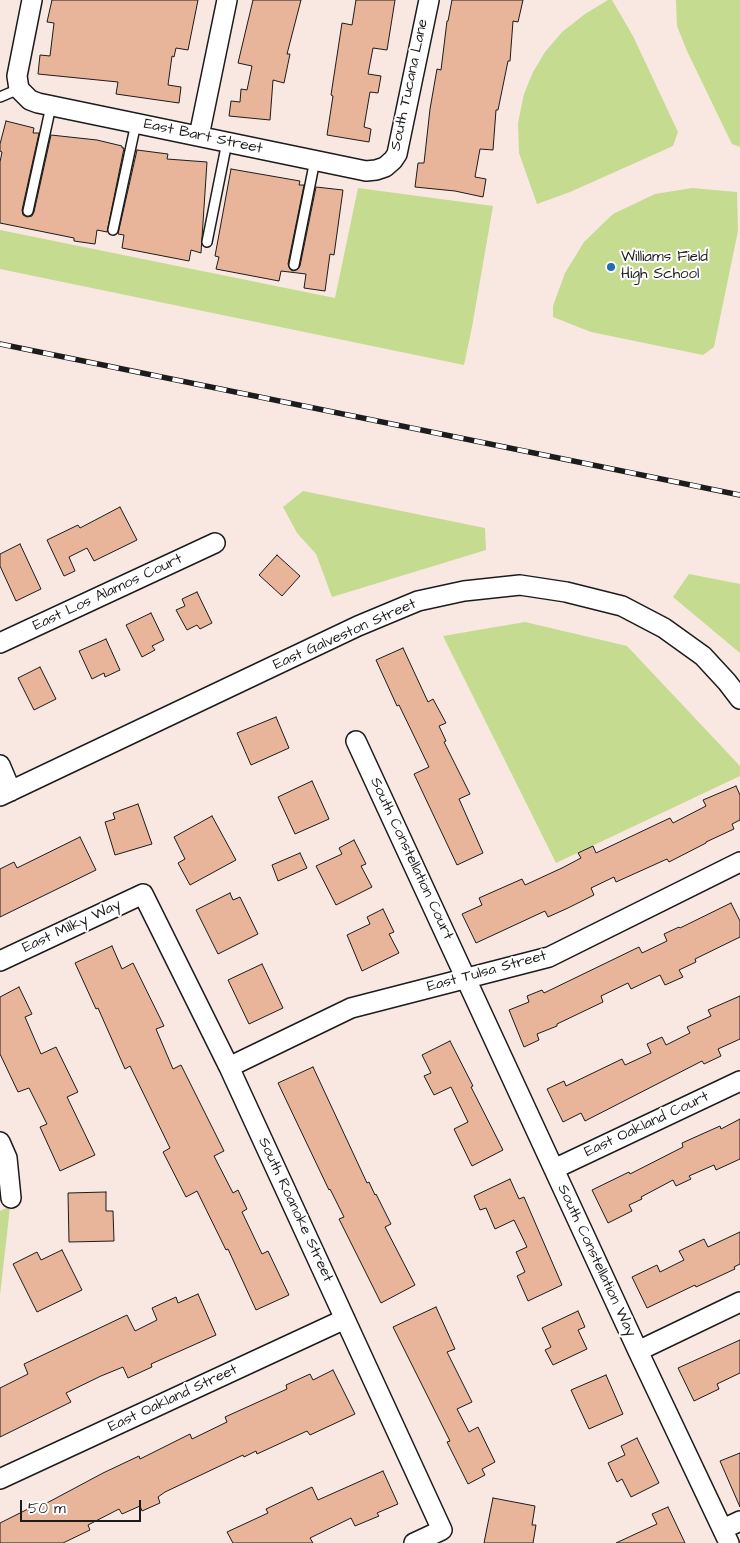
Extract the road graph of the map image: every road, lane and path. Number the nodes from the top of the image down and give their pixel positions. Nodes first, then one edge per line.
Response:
1 (32, 0) edge
2 (227, 0) edge
3 (428, 0) edge
4 (21, 91) junction
5 (0, 96) edge
6 (52, 106) junction
7 (136, 123) junction
8 (199, 136) junction
9 (226, 142) junction
10 (316, 160) junction
11 (387, 166) joint
12 (28, 211) dead end
13 (113, 230) dead end
14 (207, 242) dead end
15 (294, 265) dead end
16 (215, 543) dead end
17 (0, 643) edge
18 (740, 699) edge
19 (356, 741) dead end
20 (0, 764) edge
21 (6, 794) edge
22 (740, 862) edge
23 (143, 894) joint
24 (0, 961) edge
25 (465, 978) junction
26 (229, 1067) junction
27 (740, 1081) edge
28 (0, 1142) edge
29 (554, 1169) junction
30 (12, 1198) dead end
31 (740, 1302) edge
32 (346, 1319) junction
33 (638, 1351) junction
34 (0, 1479) edge
35 (740, 1521) edge
36 (726, 1536) edge
37 (414, 1543) edge

1 - 4 street
2 - 8 street
3 - 11 street, South Tucana Lane
4 - 5 lane
4 - 6 street, East Bart Street
6 - 7 street, East Bart Street
6 - 12 lane
7 - 8 street, East Bart Street
7 - 13 lane
8 - 9 street, East Bart Street
9 - 10 street, East Bart Street
9 - 14 lane
10 - 11 street, East Bart Street
10 - 15 lane
16 - 17 street, East Los Alamos Court
18 - 21 street, East Galveston Street
19 - 25 street, South Constellation Court
20 - 21 street
22 - 25 street, East Tulsa Street
23 - 24 street, East Milky Way
23 - 26 street, South Roanoke Street
25 - 26 street, East Tulsa Street
25 - 29 street, South Constellation Way
26 - 32 street, South Roanoke Street
27 - 29 street, East Oakland Court
28 - 30 street
29 - 33 street, South Constellation Way
31 - 33 street
32 - 34 street, East Oakland Street
32 - 37 street, South Roanoke Street
33 - 36 street, South Constellation Way
35 - 36 street

